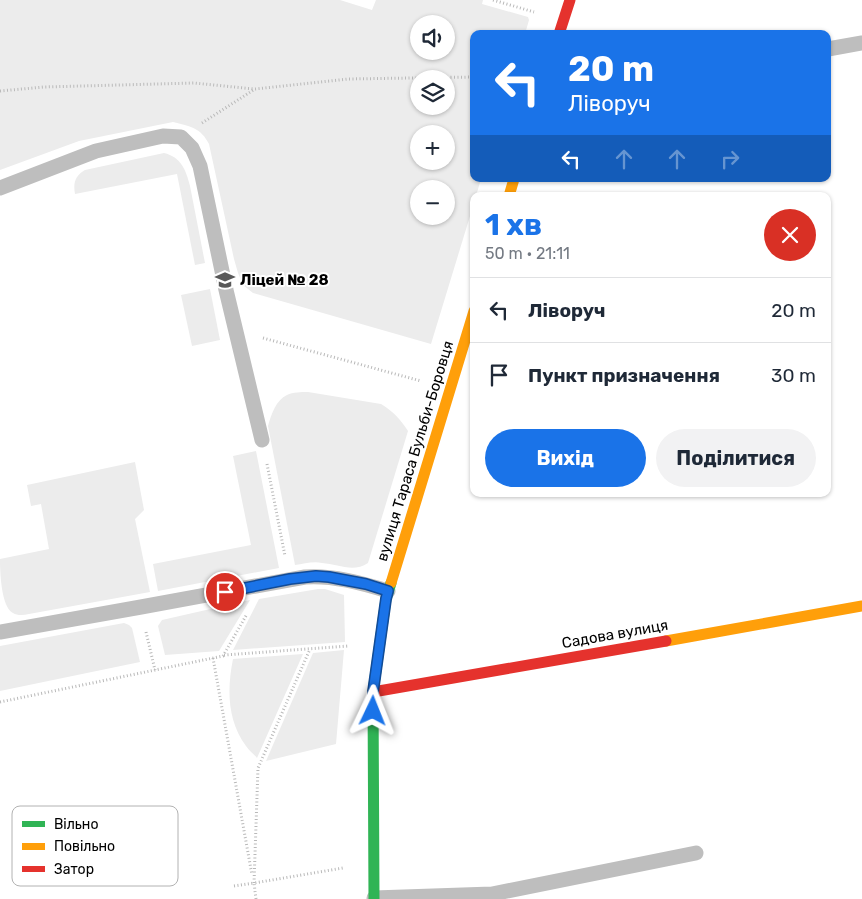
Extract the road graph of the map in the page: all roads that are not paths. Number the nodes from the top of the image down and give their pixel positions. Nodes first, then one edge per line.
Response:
1 (570, 0) edge
2 (560, 30) edge
3 (862, 43) edge
4 (831, 48) edge
5 (0, 188) edge
6 (470, 323) edge
7 (262, 440) road end
8 (388, 591) junction
9 (862, 606) edge
10 (0, 632) edge
11 (373, 692) junction
12 (696, 852) dead end
13 (374, 899) edge

1 - 2 street
3 - 4 lane
5 - 7 lane
6 - 8 street, вулиця Тараса Бульби-Боровця
8 - 10 lane
8 - 11 street, вулиця Тараса Бульби-Боровця
9 - 11 street, Садова вулиця
11 - 13 street, вулиця Тараса Бульби-Боровця
12 - 13 lane

